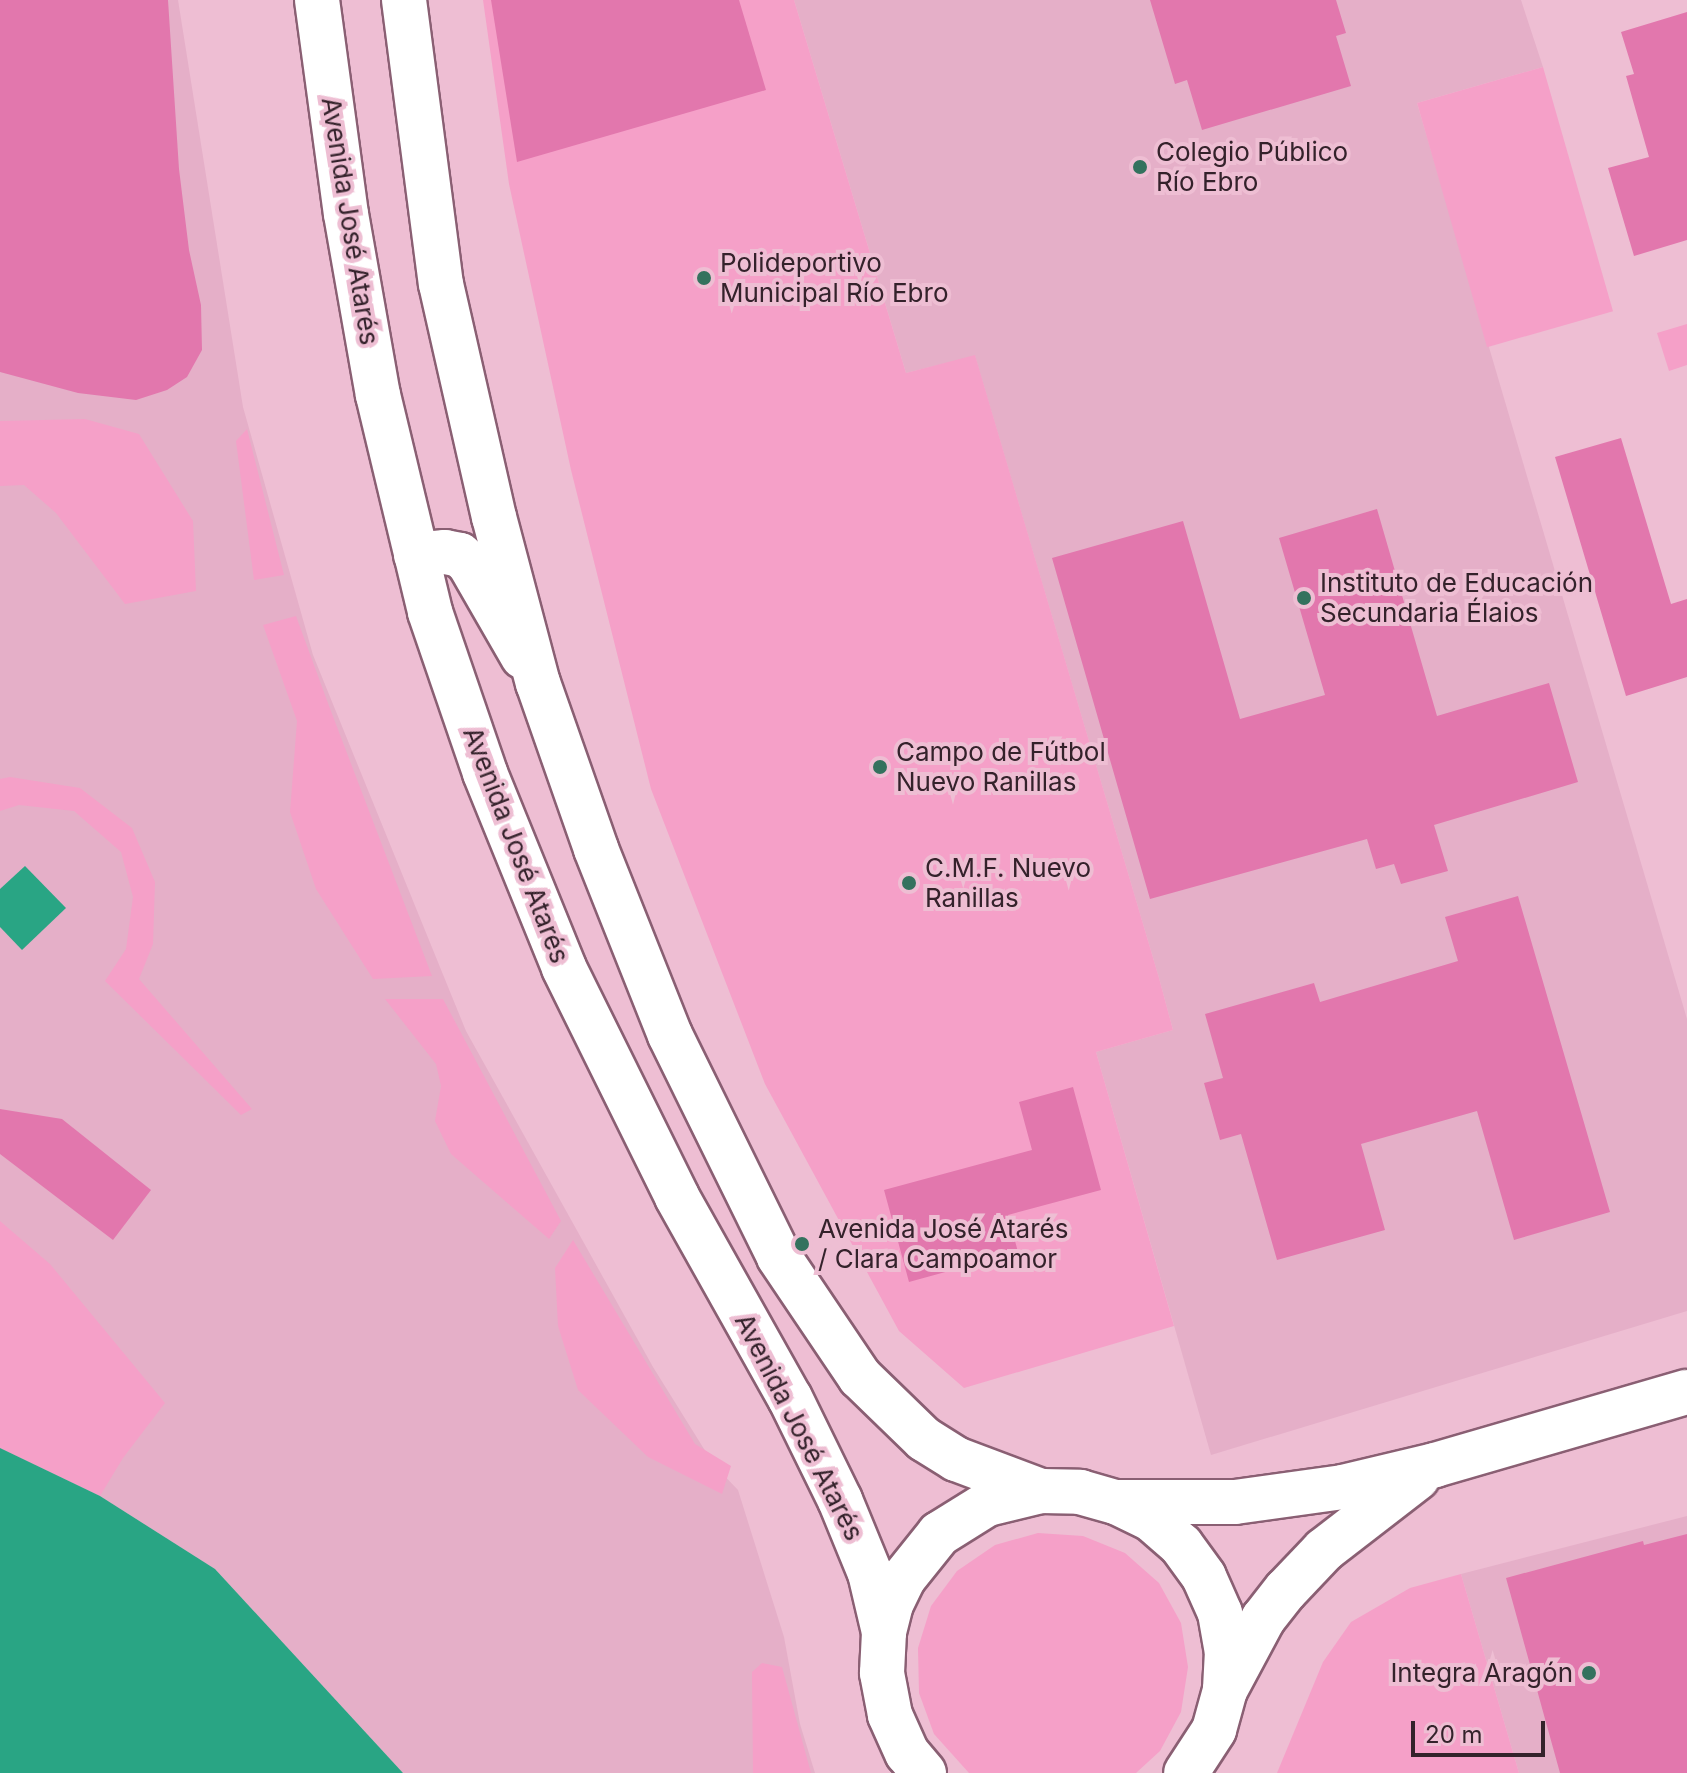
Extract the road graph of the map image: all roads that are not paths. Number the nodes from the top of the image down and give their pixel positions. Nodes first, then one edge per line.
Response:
1 (317, 0) edge
2 (404, 0) edge
3 (416, 555) junction
4 (538, 683) junction
5 (1687, 1392) edge
6 (1435, 1465) junction
7 (1041, 1491) junction
8 (1116, 1502) junction
9 (884, 1632) junction
10 (1225, 1690) junction
11 (1190, 1770) edge
12 (924, 1773) edge

1 - 3 main road, Avenida José Atarés
2 - 4 main road
3 - 4 main road
3 - 9 main road, Avenida José Atarés
4 - 7 main road
5 - 6 main road
6 - 8 main road
6 - 10 main road
7 - 8 main road
7 - 9 main road
8 - 10 main road
9 - 12 main road
10 - 11 main road

